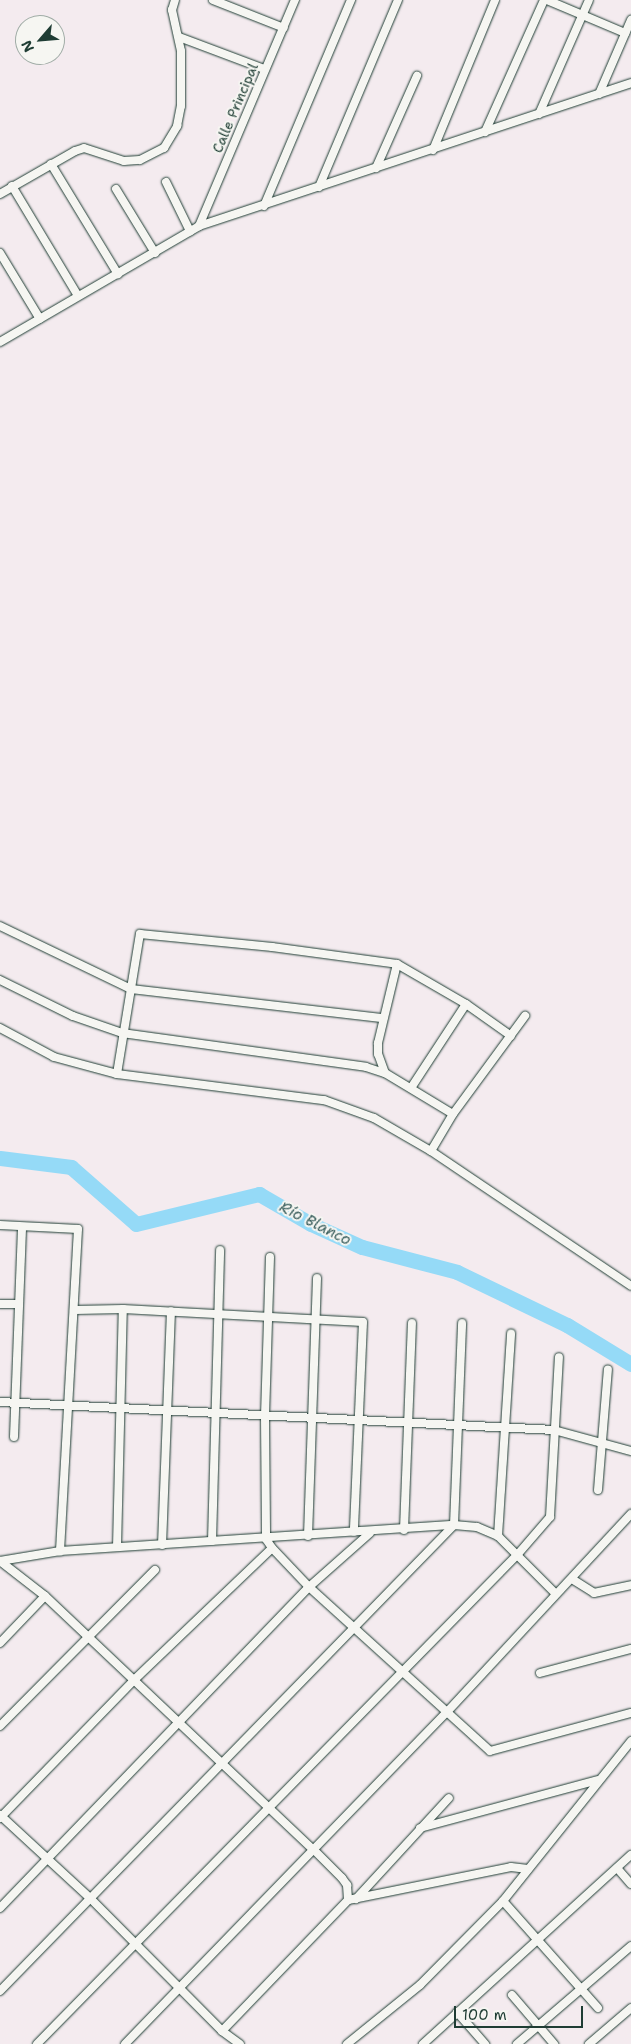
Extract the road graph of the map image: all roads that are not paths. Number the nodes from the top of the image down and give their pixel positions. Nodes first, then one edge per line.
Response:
1 (175, 0) edge
2 (213, 0) edge
3 (295, 0) edge
4 (351, 0) edge
5 (398, 0) edge
6 (495, 0) edge
7 (545, 0) edge
8 (589, 0) edge
9 (583, 14) junction
10 (631, 20) edge
11 (284, 28) junction
12 (625, 33) junction
13 (179, 37) junction
14 (264, 69) junction
15 (416, 76) dead end
16 (631, 83) edge
17 (599, 94) junction
18 (539, 114) junction
19 (485, 132) junction
20 (433, 150) junction
21 (51, 164) junction
22 (376, 168) junction
23 (166, 182) dead end
24 (12, 186) junction
25 (320, 187) junction
26 (116, 188) dead end
27 (0, 194) edge
28 (264, 206) junction
29 (199, 226) junction
30 (190, 231) junction
31 (0, 253) edge
32 (155, 253) junction
33 (118, 274) junction
34 (78, 296) junction
35 (40, 319) junction
36 (1, 340) edge
37 (0, 926) edge
38 (397, 964) junction
39 (0, 980) edge
40 (131, 988) junction
41 (466, 1004) junction
42 (524, 1016) dead end
43 (383, 1018) junction
44 (0, 1028) edge
45 (122, 1033) junction
46 (510, 1036) junction
47 (385, 1072) junction
48 (117, 1074) junction
49 (411, 1088) junction
50 (453, 1114) junction
51 (431, 1152) junction
52 (0, 1225) edge
53 (22, 1227) junction
54 (220, 1250) dead end
55 (270, 1257) dead end
56 (317, 1278) dead end
57 (631, 1286) edge
58 (0, 1304) edge
59 (19, 1304) junction
60 (123, 1309) junction
61 (75, 1310) junction
62 (171, 1311) junction
63 (219, 1314) junction
64 (269, 1318) junction
65 (317, 1321) junction
66 (412, 1323) dead end
67 (462, 1323) dead end
68 (511, 1333) dead end
69 (560, 1357) dead end
70 (608, 1368) dead end
71 (0, 1402) edge
72 (14, 1404) junction
73 (70, 1406) junction
74 (119, 1410) junction
75 (167, 1413) junction
76 (214, 1414) junction
77 (266, 1417) junction
78 (311, 1418) junction
79 (358, 1419) junction
80 (406, 1421) junction
81 (456, 1424) junction
82 (505, 1427) junction
83 (554, 1430) junction
84 (14, 1437) dead end
85 (602, 1442) junction
86 (631, 1451) edge
87 (598, 1490) dead end
88 (631, 1514) edge
89 (454, 1525) junction
90 (404, 1530) junction
91 (354, 1532) junction
92 (370, 1533) junction
93 (308, 1536) junction
94 (498, 1536) junction
95 (266, 1539) junction
96 (212, 1541) junction
97 (162, 1545) junction
98 (117, 1547) junction
99 (272, 1548) junction
100 (60, 1551) junction
101 (518, 1554) junction
102 (0, 1561) edge
103 (155, 1570) dead end
104 (572, 1579) junction
105 (631, 1585) edge
106 (309, 1587) junction
107 (556, 1594) junction
108 (45, 1596) junction
109 (356, 1628) junction
110 (89, 1638) junction
111 (0, 1644) edge
112 (631, 1649) edge
113 (540, 1672) dead end
114 (402, 1673) junction
115 (133, 1681) junction
116 (446, 1713) junction
117 (631, 1713) edge
118 (176, 1722) junction
119 (0, 1726) edge
120 (631, 1741) edge
121 (221, 1764) junction
122 (598, 1780) junction
123 (449, 1798) dead end
124 (268, 1808) junction
125 (0, 1816) edge
126 (420, 1828) junction
127 (313, 1849) junction
128 (631, 1855) edge
129 (47, 1857) junction
130 (617, 1868) junction
131 (528, 1869) junction
132 (631, 1884) edge
133 (90, 1898) junction
134 (352, 1899) junction
135 (503, 1902) junction
136 (0, 1908) edge
137 (535, 1940) junction
138 (134, 1942) junction
139 (631, 1946) edge
140 (180, 1987) junction
141 (581, 1991) junction
142 (0, 1992) edge
143 (512, 1995) dead end
144 (598, 2008) dead end
145 (631, 2008) edge
146 (458, 2012) junction
147 (540, 2026) junction
148 (222, 2031) junction
149 (37, 2044) edge
150 (125, 2044) edge
151 (240, 2044) edge
152 (348, 2044) edge
153 (423, 2044) edge
154 (485, 2044) edge
155 (517, 2044) edge
156 (554, 2044) edge
157 (589, 2044) edge

1 - 13 street
2 - 11 street
3 - 11 street, Calle Principal
4 - 28 street
5 - 25 street
6 - 20 street
7 - 9 street
7 - 19 street
8 - 9 street
9 - 12 street
9 - 18 street
10 - 12 street
11 - 14 street, Calle Principal
12 - 17 street
13 - 14 street
13 - 21 street
14 - 29 street, Calle Principal
15 - 22 street
16 - 17 street
17 - 18 street
18 - 19 street
19 - 20 street
20 - 22 street
21 - 24 street
21 - 33 street
22 - 25 street
23 - 30 street
24 - 27 street
24 - 34 street
25 - 28 street
26 - 32 street
28 - 29 street
29 - 30 street
30 - 32 street
31 - 35 street
32 - 33 street
33 - 34 street
34 - 35 street
35 - 36 street
37 - 40 street
38 - 40 street
38 - 41 street
38 - 43 street
39 - 45 street
40 - 43 street
40 - 45 street
41 - 46 street
41 - 49 street
42 - 46 street
43 - 47 street
44 - 48 street
45 - 47 street
45 - 48 street
46 - 50 street
47 - 49 street
48 - 51 street
49 - 50 street
50 - 51 street
51 - 57 street
52 - 53 street
53 - 59 street
53 - 61 street
54 - 63 street
55 - 64 street
56 - 65 street
58 - 59 street
59 - 72 street
60 - 61 street
60 - 62 street
60 - 74 street
61 - 73 street
62 - 63 street
62 - 75 street
63 - 64 street
63 - 76 street
64 - 65 street
64 - 77 street
65 - 78 street
65 - 79 street
66 - 80 street
67 - 81 street
68 - 82 street
69 - 83 street
70 - 85 street
71 - 72 street
72 - 73 street
72 - 84 street
73 - 74 street
73 - 100 street
74 - 75 street
74 - 98 street
75 - 76 street
75 - 97 street
76 - 77 street
76 - 96 street
77 - 78 street
77 - 95 street
78 - 79 street
78 - 93 street
79 - 80 street
79 - 91 street
80 - 81 street
80 - 90 street
81 - 82 street
81 - 89 street
82 - 83 street
82 - 94 street
83 - 85 street
83 - 101 street
85 - 86 street
85 - 87 street
88 - 104 street
89 - 90 street
89 - 94 street
89 - 109 street
90 - 92 street
91 - 92 street
91 - 93 street
92 - 106 street
93 - 95 street
94 - 101 street
95 - 96 street
95 - 99 street
96 - 97 street
97 - 98 street
98 - 100 street
99 - 106 street
99 - 115 street
100 - 102 street
101 - 107 street
101 - 114 street
102 - 108 street
103 - 110 street
104 - 105 street
104 - 107 street
106 - 109 street
106 - 118 street
107 - 116 street
108 - 110 street
108 - 111 street
109 - 114 street
109 - 121 street
110 - 115 street
110 - 119 street
112 - 113 street
114 - 116 street
114 - 124 street
115 - 118 street
115 - 125 street
116 - 117 street
116 - 127 street
118 - 121 street
118 - 129 street
120 - 122 street
121 - 124 street
121 - 133 street
122 - 126 street
122 - 131 street
123 - 126 street
124 - 127 street
124 - 138 street
125 - 129 street
126 - 134 street
127 - 134 street
127 - 140 street
128 - 130 street
129 - 133 street
129 - 136 street
130 - 132 street
130 - 137 street
131 - 134 street
131 - 135 street
133 - 138 street
133 - 142 street
134 - 148 street
135 - 137 street
135 - 152 street
137 - 141 street
137 - 146 street
138 - 140 street
138 - 149 street
139 - 141 street
140 - 148 street
140 - 150 street
141 - 144 street
141 - 147 street
143 - 147 street
145 - 157 street
146 - 153 street
146 - 154 street
147 - 155 street
147 - 156 street
148 - 151 street

